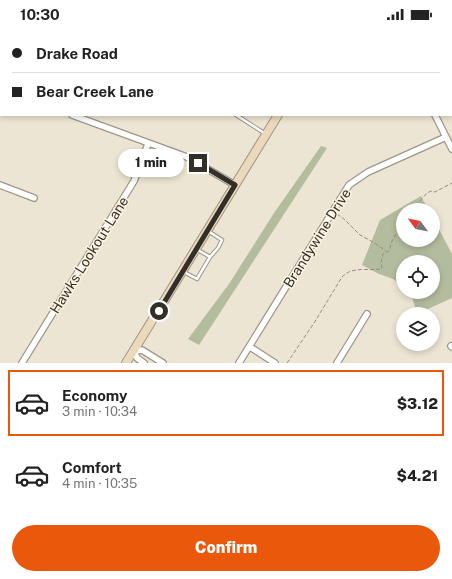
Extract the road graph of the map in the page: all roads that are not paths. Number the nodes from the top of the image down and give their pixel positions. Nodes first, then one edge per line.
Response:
1 (75, 116) edge
2 (238, 116) edge
3 (277, 116) edge
4 (436, 116) edge
5 (266, 134) junction
6 (446, 137) junction
7 (148, 144) junction
8 (452, 149) edge
9 (0, 185) edge
10 (235, 185) junction
11 (34, 198) dead end
12 (207, 231) junction
13 (197, 249) junction
14 (210, 256) junction
15 (183, 271) junction
16 (367, 314) dead end
17 (250, 347) junction
18 (134, 351) junction
19 (22, 363) edge
20 (126, 363) edge
21 (144, 363) edge
22 (163, 363) edge
23 (240, 363) edge
24 (275, 363) edge
25 (337, 363) edge

1 - 7 street
2 - 5 lane
3 - 5 street
4 - 6 street
5 - 10 street
6 - 8 street
6 - 17 street, Brandywine Drive
7 - 10 street
7 - 19 street, Hawks Lookout Lane
9 - 11 street
10 - 12 street
12 - 13 street
12 - 14 lane
13 - 14 lane
13 - 15 street
14 - 15 lane
15 - 18 street
16 - 25 street
17 - 23 street, Brandywine Drive
17 - 24 street
18 - 20 street
18 - 21 street
18 - 22 street

